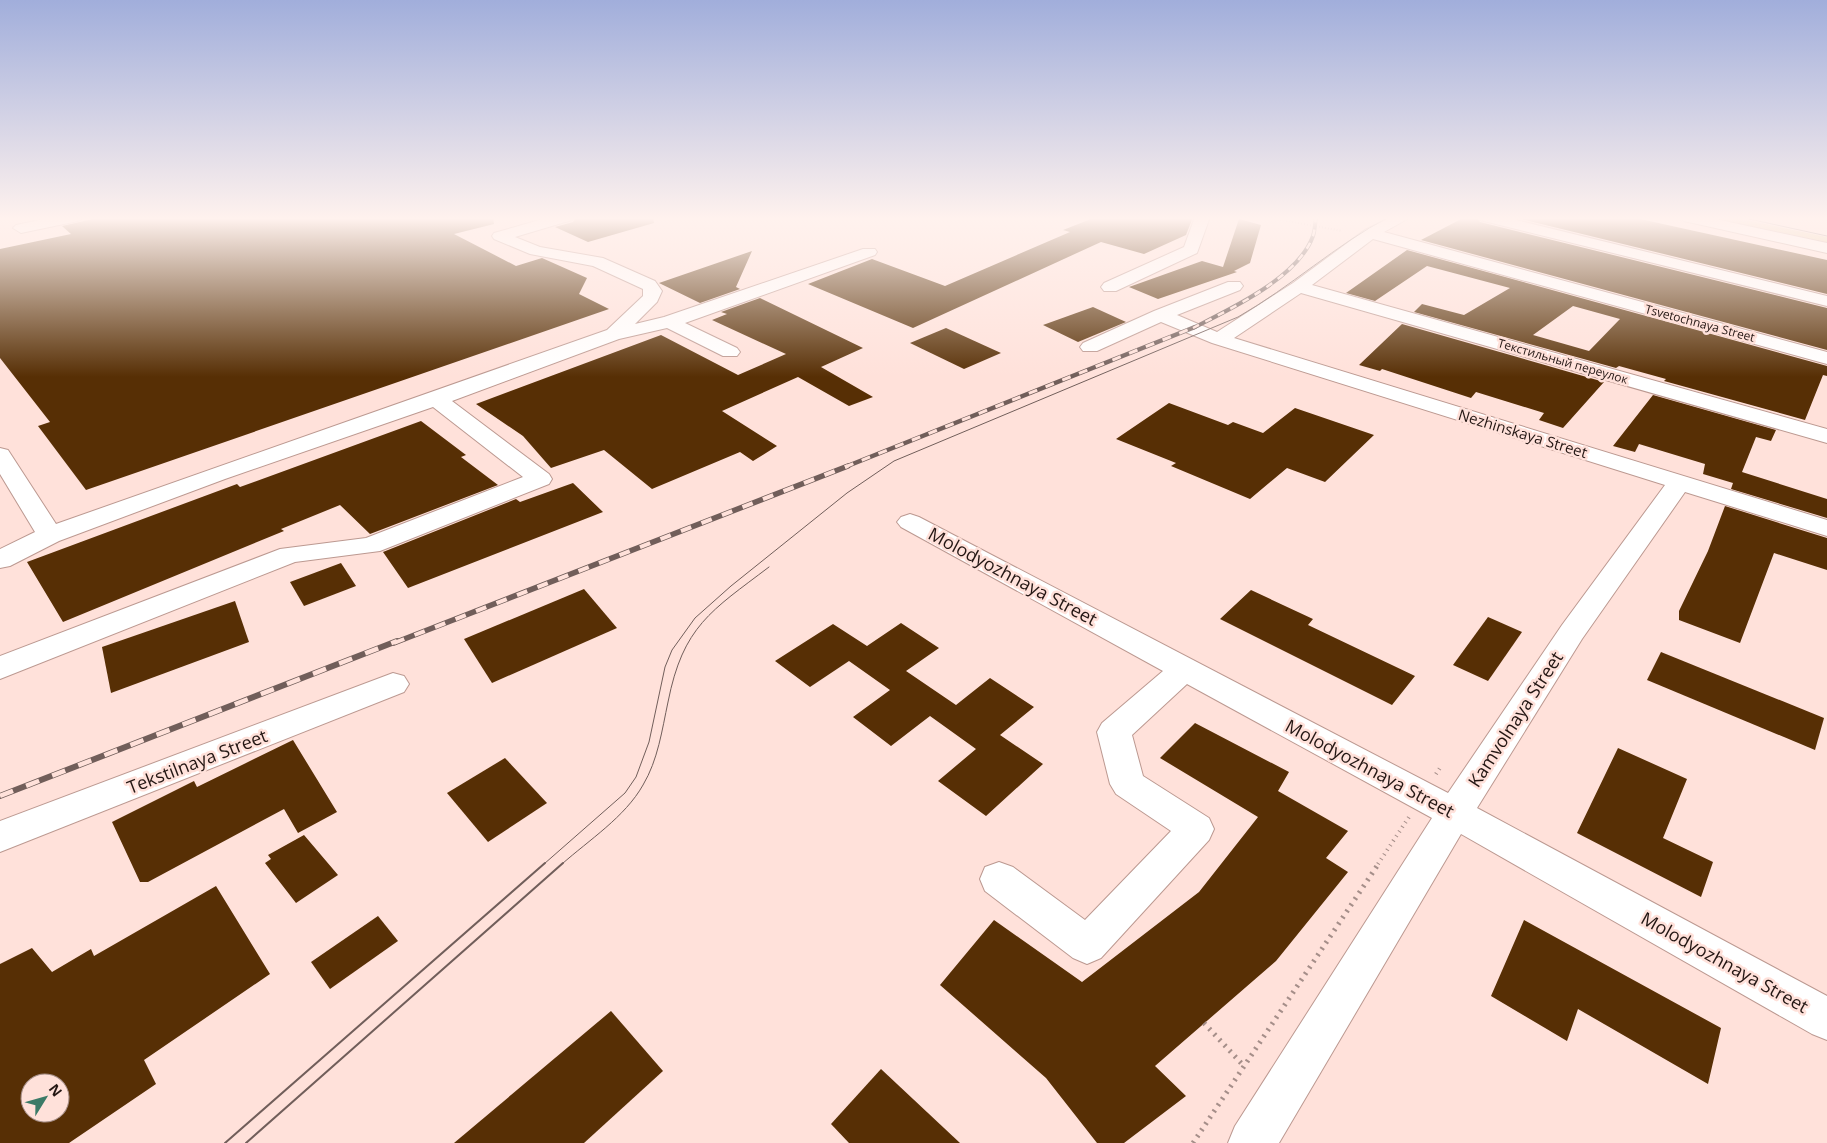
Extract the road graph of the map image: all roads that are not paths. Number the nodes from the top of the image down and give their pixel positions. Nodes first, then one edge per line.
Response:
1 (616, 270) edge
2 (817, 270) edge
3 (1148, 270) edge
4 (1321, 270) edge
5 (1507, 270) edge
6 (1702, 270) edge
7 (1234, 286) dead end
8 (1299, 287) junction
9 (1110, 288) dead end
10 (1827, 301) edge
11 (1161, 315) junction
12 (669, 322) junction
13 (614, 334) junction
14 (1219, 339) junction
15 (1090, 347) dead end
16 (730, 352) dead end
17 (1827, 358) edge
18 (436, 399) junction
19 (1827, 436) edge
20 (0, 455) edge
21 (1680, 482) junction
22 (910, 522) dead end
23 (1827, 528) edge
24 (50, 536) junction
25 (4, 551) edge
26 (0, 668) edge
27 (1185, 669) junction
28 (393, 684) dead end
29 (1455, 813) junction
30 (0, 837) edge
31 (999, 879) dead end
32 (1827, 1018) edge
33 (1252, 1143) edge

1 - 13 street
2 - 12 street
3 - 9 street
4 - 8 street
5 - 17 street, Tsvetochnaya Street
6 - 10 street
7 - 11 street
8 - 14 street
8 - 19 street, Текстильный переулок
11 - 14 street, Nezhinskaya Street
11 - 15 street
12 - 13 street
12 - 16 street
13 - 18 street
14 - 21 street, Nezhinskaya Street
18 - 24 street
18 - 26 street
20 - 24 street
21 - 23 street, Nezhinskaya Street
21 - 29 street, Kamvolnaya Street
22 - 27 street, Molodyozhnaya Street
24 - 25 street
27 - 29 street, Molodyozhnaya Street
27 - 31 street
28 - 30 street, Tekstilnaya Street
29 - 32 street, Molodyozhnaya Street
29 - 33 street, Kamvolnaya Street

